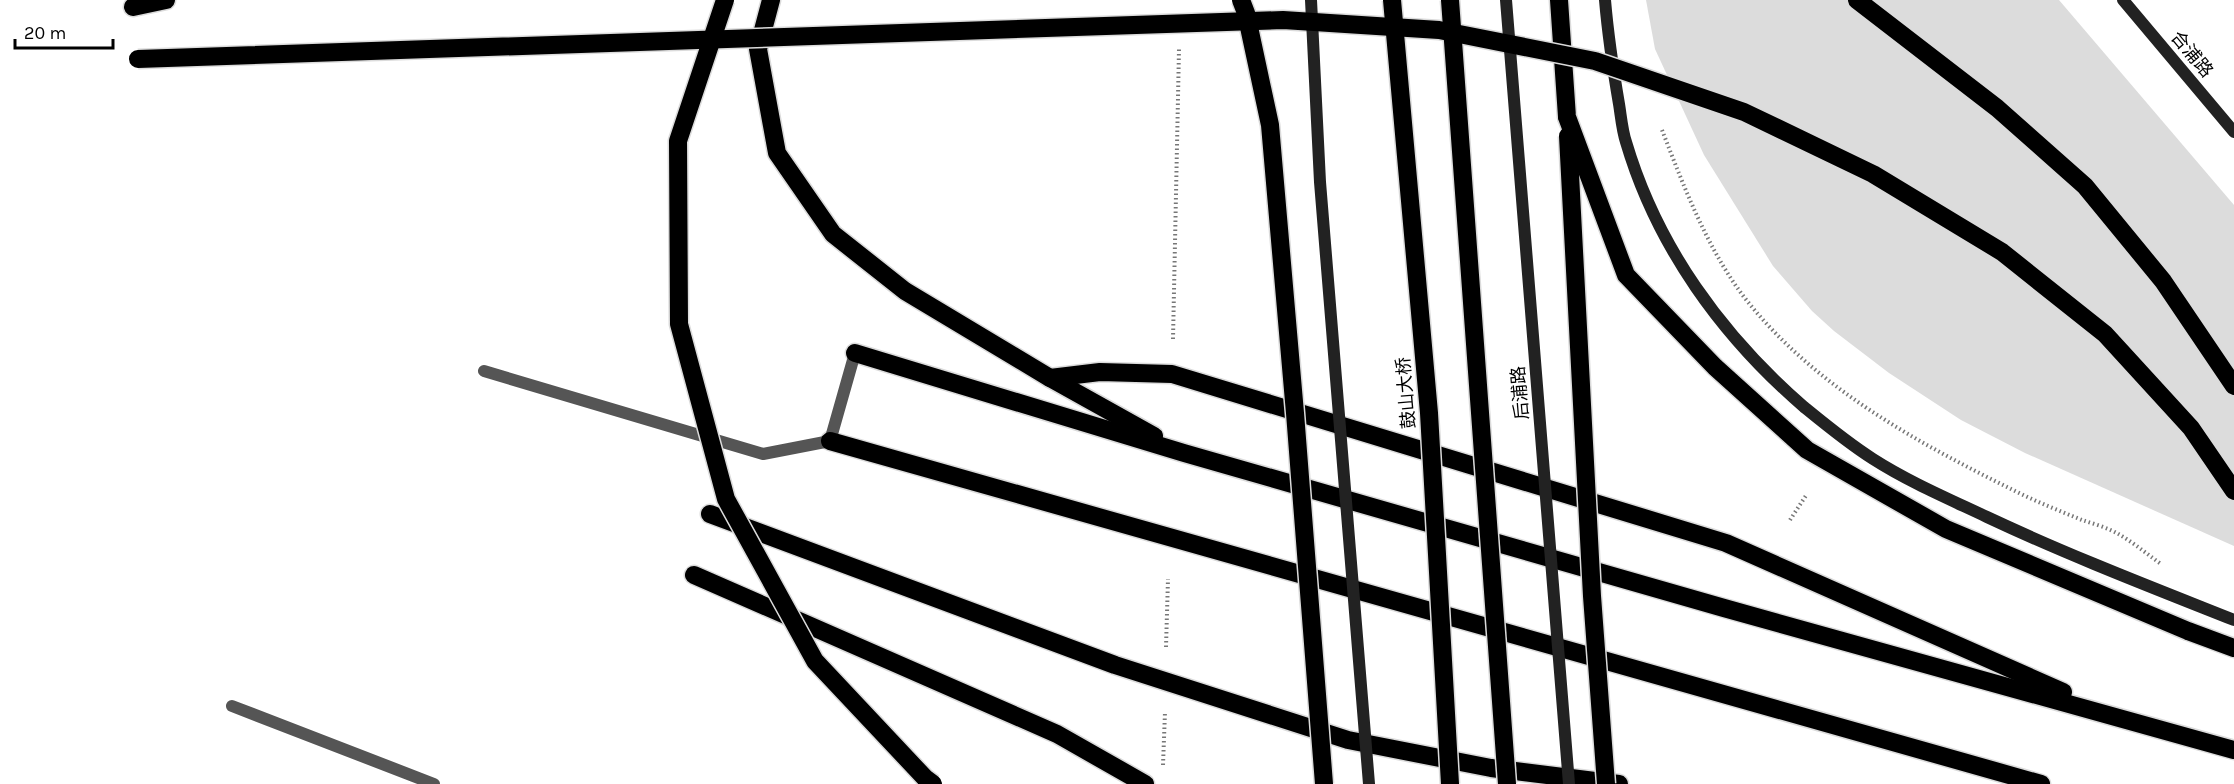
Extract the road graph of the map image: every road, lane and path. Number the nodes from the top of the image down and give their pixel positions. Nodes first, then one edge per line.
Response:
1 (166, 0) edge
2 (725, 0) edge
3 (771, 0) edge
4 (1241, 0) edge
5 (1311, 0) edge
6 (1392, 0) edge
7 (1450, 0) edge
8 (1506, 0) edge
9 (1559, 0) edge
10 (1605, 0) edge
11 (1857, 0) edge
12 (2123, 0) edge
13 (133, 7) dead end
14 (1179, 58) dead end
15 (138, 59) dead end
16 (1567, 117) junction
17 (1662, 130) dead end
18 (2234, 132) edge
19 (1173, 339) dead end
20 (855, 353) joint
21 (484, 371) dead end
22 (1050, 378) junction
23 (2234, 387) edge
24 (830, 441) junction
25 (1184, 453) junction
26 (2234, 490) edge
27 (1807, 494) dead end
28 (710, 514) dead end
29 (1790, 520) dead end
30 (2167, 569) dead end
31 (694, 575) dead end
32 (1168, 579) dead end
33 (2234, 620) edge
34 (1166, 647) dead end
35 (2234, 648) edge
36 (232, 706) dead end
37 (1165, 712) dead end
38 (2120, 717) junction
39 (2234, 750) edge
40 (1163, 774) dead end
41 (434, 784) edge
42 (933, 784) edge
43 (1144, 784) edge
44 (1324, 784) edge
45 (1369, 784) edge
46 (1450, 784) edge
47 (1507, 784) edge
48 (1569, 784) edge
49 (1606, 784) edge
50 (1619, 784) edge
51 (2041, 784) edge

1 - 13 highway
2 - 42 highway, bridge
3 - 22 highway
4 - 44 highway, bridge
5 - 45 main road, bridge
6 - 46 highway, 鼓山大桥, bridge
7 - 47 highway, bridge
8 - 48 main road, 后浦路, bridge
9 - 16 highway
10 - 33 main road
11 - 23 highway
12 - 18 main road, 合浦路
14 - 19 path
15 - 26 highway, bridge
16 - 35 highway, bridge
16 - 49 highway, bridge
17 - 30 path
20 - 24 lane
20 - 25 highway
21 - 24 lane
22 - 25 highway
22 - 38 highway
24 - 51 highway
25 - 38 highway
27 - 29 path
28 - 50 highway
31 - 43 highway
32 - 34 path
36 - 41 lane
37 - 40 path
38 - 39 highway

